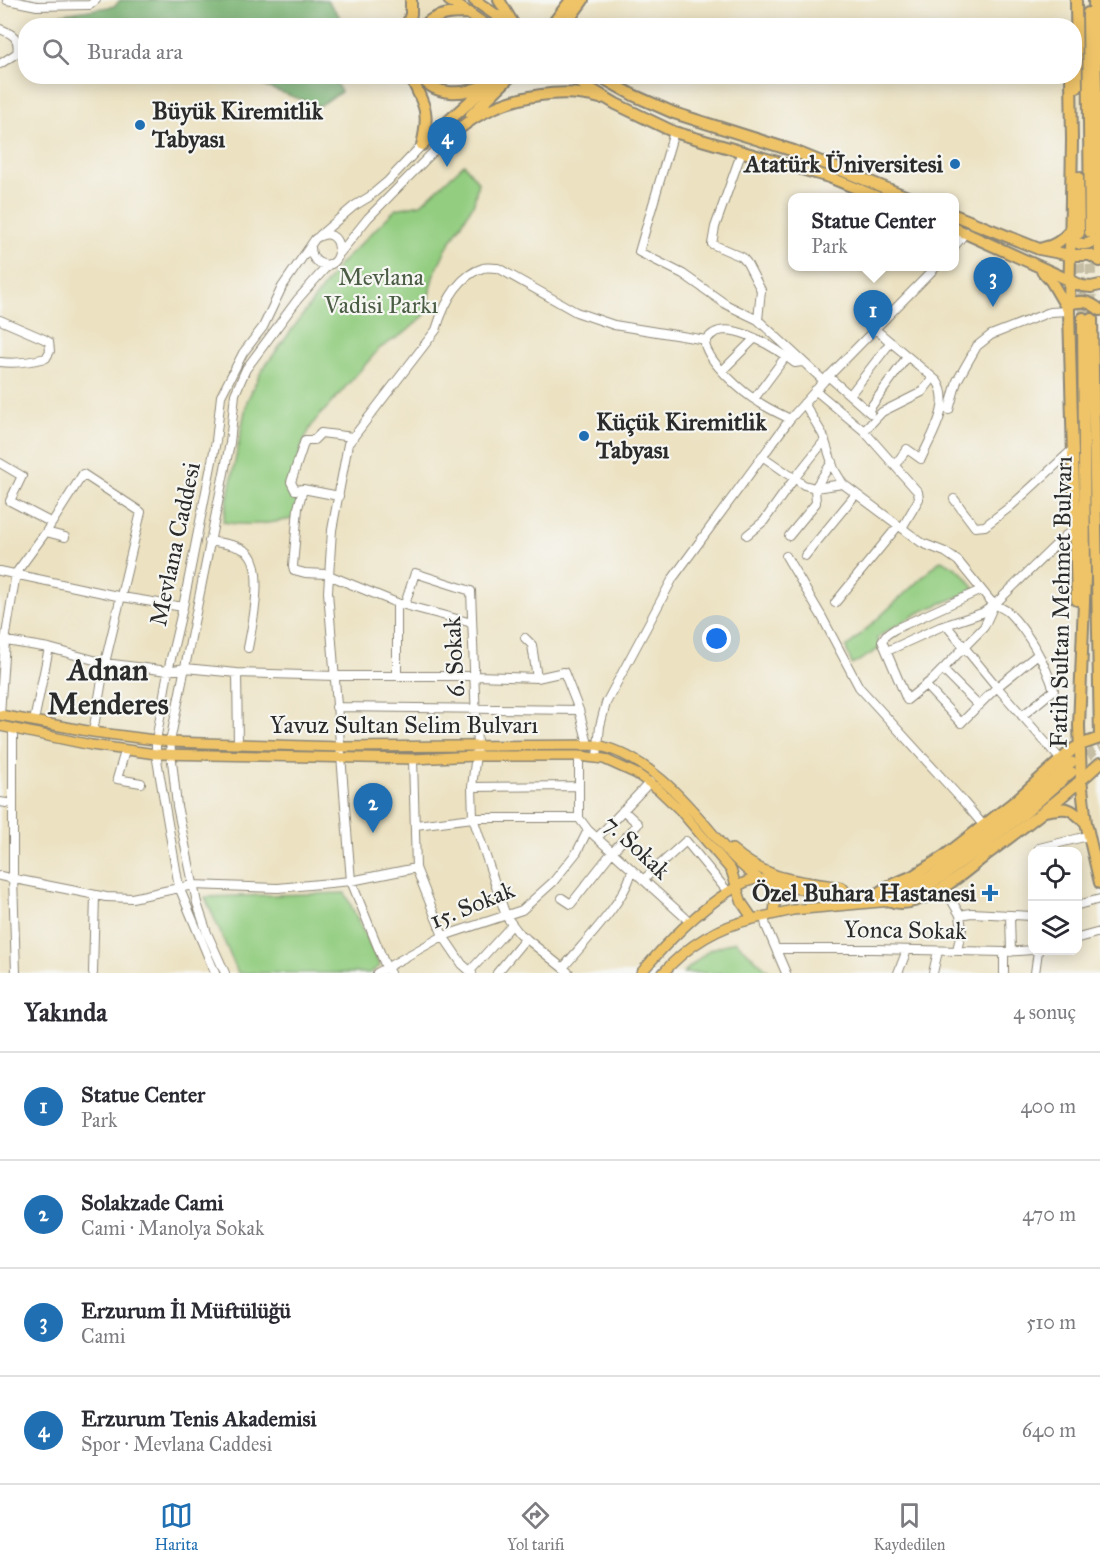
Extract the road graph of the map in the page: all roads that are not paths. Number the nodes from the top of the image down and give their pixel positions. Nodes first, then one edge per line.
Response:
1 (7, 0) edge
2 (96, 0) edge
3 (411, 0) edge
4 (449, 0) edge
5 (474, 0) edge
6 (499, 0) edge
7 (571, 0) edge
8 (583, 0) edge
9 (1073, 0) edge
10 (1087, 0) edge
11 (1094, 0) edge
12 (35, 3) edge
13 (469, 13) junction
14 (410, 18) edge
15 (439, 18) edge
16 (476, 18) edge
17 (501, 18) edge
18 (509, 18) edge
19 (557, 18) edge
20 (570, 18) edge
21 (1071, 18) edge
22 (1074, 18) edge
23 (1097, 19) edge
24 (0, 29) edge
25 (18, 42) edge
26 (18, 50) edge
27 (0, 64) edge
28 (413, 84) edge
29 (428, 84) edge
30 (484, 84) edge
31 (489, 84) edge
32 (503, 84) edge
33 (582, 84) edge
34 (613, 84) edge
35 (1071, 84) edge
36 (1078, 84) edge
37 (616, 104) junction
38 (674, 132) junction
39 (447, 138) junction
40 (422, 145) junction
41 (742, 151) junction
42 (868, 193) edge
43 (898, 193) edge
44 (959, 217) edge
45 (959, 230) edge
46 (1086, 231) edge
47 (966, 232) junction
48 (320, 236) junction
49 (959, 241) edge
50 (311, 247) junction
51 (1040, 249) junction
52 (340, 253) junction
53 (1070, 255) junction
54 (1100, 260) edge
55 (329, 264) junction
56 (1037, 267) junction
57 (933, 271) edge
58 (1070, 280) junction
59 (1100, 285) edge
60 (1069, 308) junction
61 (1092, 316) edge
62 (0, 320) edge
63 (758, 320) junction
64 (875, 329) junction
65 (755, 338) junction
66 (706, 340) junction
67 (890, 343) junction
68 (786, 356) junction
69 (907, 357) junction
70 (0, 362) edge
71 (802, 362) junction
72 (722, 371) junction
73 (826, 378) junction
74 (933, 378) junction
75 (815, 390) junction
76 (850, 395) junction
77 (754, 399) junction
78 (804, 403) junction
79 (949, 410) dead end
80 (868, 411) junction
81 (875, 417) junction
82 (790, 419) junction
83 (864, 431) junction
84 (353, 437) junction
85 (825, 440) junction
86 (216, 441) junction
87 (230, 443) junction
88 (1072, 450) junction
89 (762, 456) junction
90 (832, 462) junction
91 (0, 463) edge
92 (895, 465) junction
93 (794, 478) junction
94 (843, 484) junction
95 (815, 488) junction
96 (303, 489) junction
97 (856, 494) junction
98 (339, 496) junction
99 (0, 497) edge
100 (954, 500) dead end
101 (10, 501) junction
102 (52, 522) junction
103 (900, 527) junction
104 (46, 532) junction
105 (1074, 532) junction
106 (747, 535) dead end
107 (789, 536) dead end
108 (65, 537) dead end
109 (209, 541) junction
110 (786, 556) dead end
111 (805, 556) dead end
112 (0, 571) edge
113 (16, 573) junction
114 (329, 576) junction
115 (981, 590) junction
116 (122, 597) junction
117 (835, 603) dead end
118 (401, 604) junction
119 (994, 605) junction
120 (183, 607) junction
121 (472, 623) junction
122 (946, 625) junction
123 (525, 638) dead end
124 (2, 640) edge
125 (1082, 642) junction
126 (49, 648) junction
127 (248, 648) dead end
128 (963, 648) junction
129 (887, 651) junction
130 (1038, 654) junction
131 (1100, 660) edge
132 (105, 663) junction
133 (1, 668) edge
134 (185, 668) junction
135 (943, 670) junction
136 (168, 671) junction
137 (237, 673) junction
138 (335, 676) junction
139 (397, 676) junction
140 (476, 676) junction
141 (537, 678) junction
142 (926, 686) junction
143 (997, 687) junction
144 (979, 706) junction
145 (336, 707) junction
146 (476, 710) junction
147 (579, 710) junction
148 (0, 715) edge
149 (1022, 716) junction
150 (34, 721) junction
151 (0, 726) edge
152 (13, 729) junction
153 (93, 732) junction
154 (1100, 737) edge
155 (156, 741) junction
156 (170, 742) junction
157 (238, 744) junction
158 (593, 744) junction
159 (1080, 745) junction
160 (342, 747) junction
161 (125, 751) junction
162 (476, 751) junction
163 (156, 754) junction
164 (170, 754) junction
165 (579, 756) junction
166 (342, 758) junction
167 (597, 758) junction
168 (413, 759) junction
169 (1100, 762) edge
170 (1071, 768) junction
171 (650, 782) junction
172 (141, 783) dead end
173 (579, 786) junction
174 (472, 787) junction
175 (0, 802) edge
176 (13, 804) junction
177 (622, 810) junction
178 (1042, 812) junction
179 (473, 818) junction
180 (579, 818) junction
181 (1086, 823) junction
182 (416, 825) junction
183 (984, 826) junction
184 (588, 830) junction
185 (1088, 836) junction
186 (597, 838) junction
187 (719, 841) junction
188 (1043, 847) edge
189 (612, 852) junction
190 (416, 868) junction
191 (632, 870) junction
192 (0, 876) edge
193 (12, 878) junction
194 (759, 879) junction
195 (643, 880) junction
196 (351, 881) junction
197 (1100, 883) edge
198 (771, 884) junction
199 (193, 885) junction
200 (737, 886) junction
201 (179, 887) junction
202 (944, 887) junction
203 (728, 892) junction
204 (848, 894) junction
205 (877, 894) junction
206 (95, 895) junction
207 (562, 898) dead end
208 (1100, 899) edge
209 (891, 901) junction
210 (1082, 904) edge
211 (769, 915) junction
212 (960, 915) junction
213 (1010, 915) junction
214 (506, 916) junction
215 (1028, 916) edge
216 (753, 919) junction
217 (689, 921) junction
218 (512, 925) junction
219 (1100, 932) edge
220 (443, 936) junction
221 (1082, 937) edge
222 (526, 938) junction
223 (776, 949) junction
224 (907, 950) junction
225 (957, 950) junction
226 (1028, 950) edge
227 (938, 951) junction
228 (1007, 952) junction
229 (1037, 955) edge
230 (388, 970) edge
231 (566, 970) edge
232 (471, 972) edge
233 (16, 973) edge
234 (93, 973) edge
235 (215, 973) edge
236 (225, 973) edge
237 (377, 973) edge
238 (496, 973) edge
239 (642, 973) edge
240 (663, 973) edge
241 (786, 973) edge
242 (898, 973) edge
243 (933, 973) edge
244 (1004, 973) edge
245 (1035, 973) edge

1 - 12 street
2 - 12 street
3 - 14 highway
4 - 13 highway
5 - 17 highway
6 - 18 highway
7 - 19 highway
8 - 20 highway
9 - 21 highway
9 - 22 highway
10 - 46 highway
11 - 23 highway
13 - 15 highway
13 - 16 highway
23 - 46 highway
24 - 25 street
26 - 27 street
28 - 40 highway
29 - 30 highway
31 - 40 highway
32 - 39 highway
33 - 37 highway
34 - 43 highway
35 - 46 highway
36 - 46 highway
37 - 38 highway
37 - 39 highway
38 - 41 highway
38 - 63 street
39 - 52 street
40 - 48 street
41 - 42 highway
41 - 63 street
44 - 51 highway
45 - 47 highway
46 - 51 highway
46 - 53 highway
46 - 54 highway
47 - 49 street
47 - 56 highway
48 - 50 street
48 - 52 street
50 - 55 street
50 - 86 street, Mevlana Caddesi
51 - 53 highway
52 - 55 street
53 - 54 highway
53 - 58 highway
55 - 87 street, Mevlana Caddesi
56 - 58 highway
56 - 60 highway
57 - 64 street
58 - 59 highway
58 - 60 highway
60 - 61 highway
60 - 79 street
60 - 88 highway
61 - 125 highway, Fatih Sultan Mehmet Bulvarı
61 - 131 highway, Fatih Sultan Mehmet Bulvarı
62 - 70 street
63 - 71 street
64 - 67 street
64 - 73 street
65 - 66 street
65 - 68 street
65 - 72 street
66 - 72 street
66 - 84 street
67 - 69 street
67 - 76 street
68 - 71 street
68 - 77 street
69 - 74 street
69 - 80 street
71 - 73 street
72 - 77 street
73 - 75 street
73 - 76 street
74 - 81 street
74 - 92 street
75 - 78 street
75 - 83 street
76 - 80 street
77 - 82 street
78 - 82 street
78 - 85 street
80 - 81 street
81 - 83 street
82 - 89 street
83 - 92 street
84 - 96 street
84 - 98 street
85 - 90 street
85 - 93 street
86 - 87 street
86 - 120 street, Mevlana Caddesi
87 - 109 street, Mevlana Caddesi
88 - 100 street
88 - 105 highway
89 - 93 street
89 - 158 street
90 - 94 street
90 - 95 street
91 - 101 street
92 - 103 street
93 - 95 street
93 - 106 street
94 - 95 street
94 - 97 street
95 - 107 street
96 - 98 street
96 - 114 street
97 - 103 street
97 - 111 street
98 - 114 street
99 - 101 street
101 - 102 street
102 - 104 street
102 - 116 street
103 - 115 street
103 - 117 street
104 - 108 street
104 - 113 street
105 - 119 street
105 - 125 highway
109 - 127 street
109 - 134 street, Mevlana Caddesi
110 - 183 street
112 - 113 street
113 - 116 street
113 - 124 street
114 - 118 street
114 - 138 street
115 - 119 street
115 - 129 street
116 - 120 street
116 - 132 street
118 - 121 street
118 - 121 street, 6. Sokak
118 - 139 street
119 - 122 street
119 - 128 street
119 - 130 street
120 - 136 street, Mevlana Caddesi
121 - 140 street, 6. Sokak
122 - 128 street
122 - 129 street
123 - 141 street
124 - 126 street
124 - 133 street
125 - 159 highway, Fatih Sultan Mehmet Bulvarı
126 - 132 street
126 - 150 street
128 - 135 street
128 - 143 street
129 - 142 street
130 - 143 street
130 - 149 street
131 - 154 highway, Fatih Sultan Mehmet Bulvarı
132 - 136 street
132 - 153 street
133 - 148 street
134 - 136 street
134 - 137 street
134 - 156 street, Mevlana Caddesi
135 - 142 street
135 - 144 street
136 - 155 street, Mevlana Caddesi
137 - 138 street
137 - 157 street
138 - 139 street
138 - 145 street
139 - 140 street
140 - 141 street
140 - 146 street, 6. Sokak
141 - 147 street
142 - 144 street
143 - 144 street
143 - 149 street
145 - 146 street
145 - 160 street
146 - 147 street
146 - 162 street, 6. Sokak
147 - 158 street
148 - 150 main road, Yavuz Sultan Selim Bulvarı
149 - 170 street
150 - 153 main road, Yavuz Sultan Selim Bulvarı
151 - 152 main road, Yavuz Sultan Selim Bulvarı
152 - 161 main road, Yavuz Sultan Selim Bulvarı
152 - 176 street
153 - 155 main road, Yavuz Sultan Selim Bulvarı
154 - 159 highway
155 - 156 main road, Yavuz Sultan Selim Bulvarı
155 - 163 street, Mevlana Caddesi
156 - 157 main road, Yavuz Sultan Selim Bulvarı
156 - 164 street, Mevlana Caddesi
157 - 160 main road, Yavuz Sultan Selim Bulvarı
158 - 162 main road, Yavuz Sultan Selim Bulvarı
158 - 167 street
158 - 187 main road, Yavuz Sultan Selim Bulvarı
159 - 170 highway, Fatih Sultan Mehmet Bulvarı
159 - 170 highway
160 - 162 main road, Yavuz Sultan Selim Bulvarı
160 - 166 street
161 - 163 main road, Yavuz Sultan Selim Bulvarı
161 - 172 street
162 - 165 main road, Yavuz Sultan Selim Bulvarı
162 - 168 main road, Yavuz Sultan Selim Bulvarı
162 - 174 street, 6. Sokak
163 - 164 main road, Yavuz Sultan Selim Bulvarı
163 - 201 street, Mevlana Caddesi
164 - 166 main road, Yavuz Sultan Selim Bulvarı
164 - 199 street, Mevlana Caddesi
165 - 167 main road, Yavuz Sultan Selim Bulvarı
165 - 173 street, 7. Sokak
166 - 168 main road, Yavuz Sultan Selim Bulvarı
166 - 196 street
167 - 171 main road, Yavuz Sultan Selim Bulvarı
168 - 182 street
169 - 170 highway
170 - 178 highway
170 - 181 highway, Fatih Sultan Mehmet Bulvarı
170 - 183 highway
170 - 205 main road
170 - 209 main road
171 - 177 street
171 - 200 main road, Yavuz Sultan Selim Bulvarı
173 - 174 street
173 - 180 street, 7. Sokak
174 - 179 street, 6. Sokak
175 - 176 street
176 - 193 street
177 - 186 street
177 - 189 street
178 - 181 highway
178 - 202 highway
179 - 180 street
179 - 182 street
179 - 214 street, 6. Sokak
180 - 184 street, 7. Sokak
181 - 185 highway, Fatih Sultan Mehmet Bulvarı
182 - 190 street
183 - 205 highway
184 - 186 street, 7. Sokak
184 - 214 street, 15. Sokak
185 - 188 street
185 - 197 highway, Fatih Sultan Mehmet Bulvarı
186 - 189 street, 7. Sokak
187 - 194 main road, Yavuz Sultan Selim Bulvarı
187 - 204 main road
189 - 191 street, 7. Sokak
189 - 207 street
190 - 196 street
190 - 220 street
191 - 195 street, 7. Sokak
191 - 231 street
192 - 193 street
193 - 206 street
193 - 233 street
194 - 198 main road
194 - 200 main road
195 - 203 street
195 - 217 street, 7. Sokak
196 - 199 street
196 - 230 street
198 - 204 main road
198 - 211 main road
199 - 201 street
199 - 236 street, Mevlana Caddesi
200 - 203 main road
200 - 216 main road
201 - 206 street
201 - 235 street, Mevlana Caddesi
202 - 209 highway
202 - 212 street
203 - 217 main road
204 - 205 main road
206 - 234 street
208 - 210 street
209 - 211 main road
211 - 216 main road
211 - 223 street
212 - 213 street
212 - 225 street
213 - 215 street
213 - 228 street
214 - 218 street, 6. Sokak
214 - 220 street, 15. Sokak
216 - 240 main road
217 - 239 main road
218 - 222 street, 6. Sokak
218 - 232 street
219 - 221 street
220 - 230 street, 15. Sokak
220 - 232 street
222 - 231 street, 6. Sokak
222 - 238 street
223 - 224 street, Yonca Sokak
223 - 241 street
224 - 227 street, Yonca Sokak
224 - 242 street
225 - 227 street, Yonca Sokak
225 - 228 street, Yonca Sokak
226 - 228 street, Yonca Sokak
227 - 243 street
228 - 244 street
229 - 245 street
230 - 237 street, 15. Sokak

